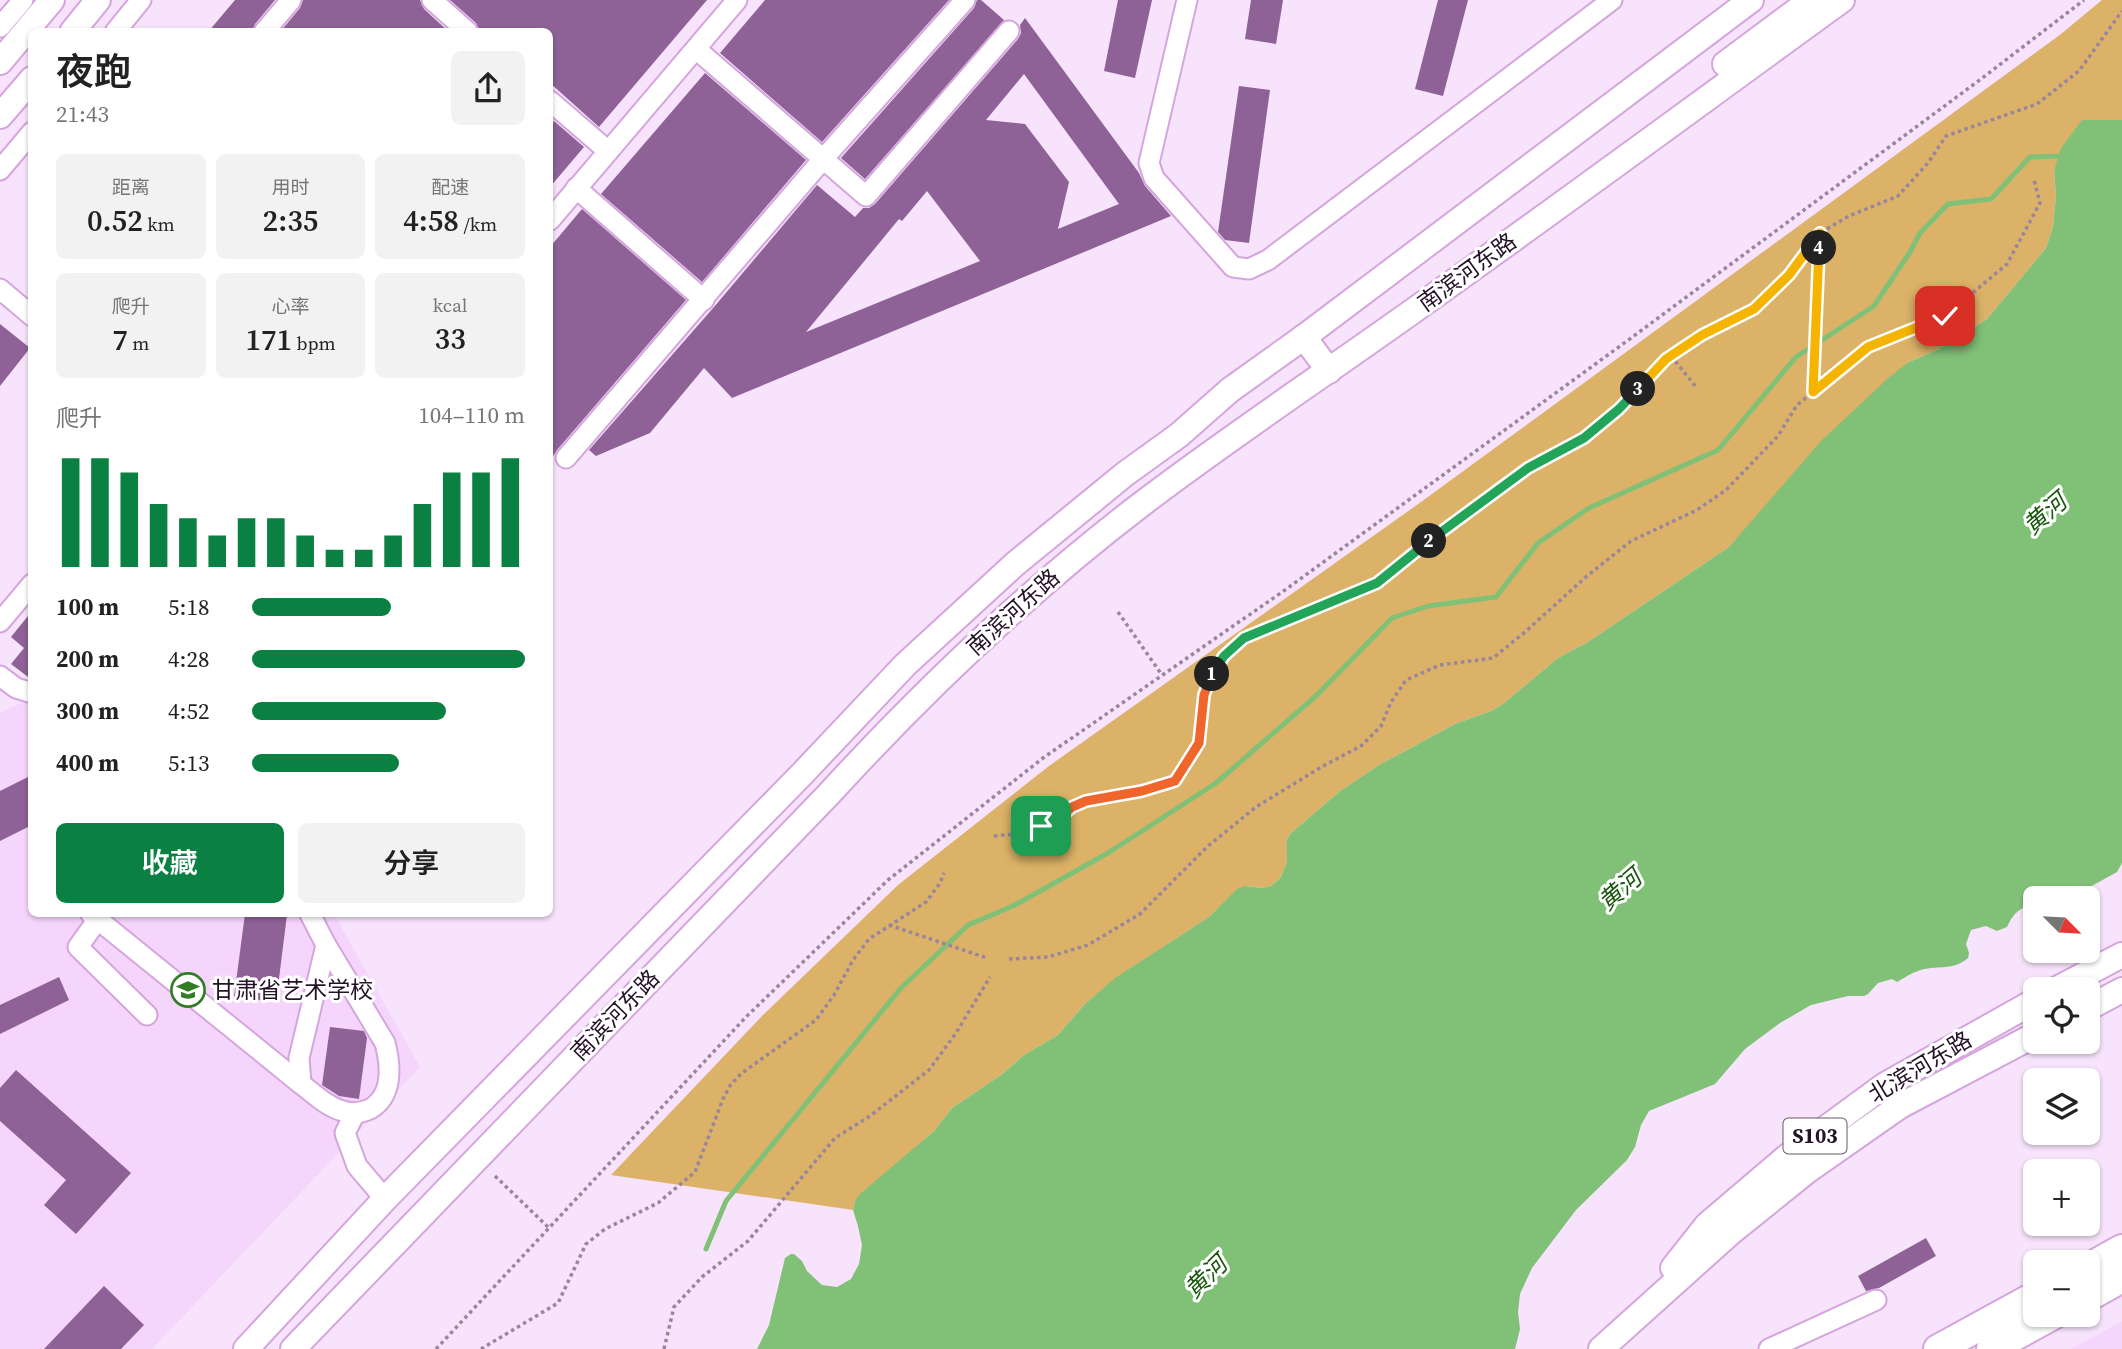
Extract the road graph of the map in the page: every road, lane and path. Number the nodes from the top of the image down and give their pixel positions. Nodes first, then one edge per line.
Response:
1 (23, 0) edge
2 (52, 0) edge
3 (98, 0) edge
4 (141, 0) edge
5 (291, 0) edge
6 (432, 0) edge
7 (737, 0) edge
8 (965, 0) edge
9 (1187, 0) edge
10 (1612, 0) edge
11 (1751, 0) edge
12 (1811, 0) edge
13 (1842, 0) edge
14 (2084, 0) edge
15 (2122, 10) edge
16 (0, 27) edge
17 (29, 28) edge
18 (75, 28) edge
19 (118, 28) edge
20 (267, 28) edge
21 (464, 28) edge
22 (28, 29) edge
23 (1009, 31) dead end
24 (696, 49) junction
25 (0, 62) edge
26 (28, 84) edge
27 (553, 104) edge
28 (0, 116) edge
29 (28, 137) edge
30 (608, 151) junction
31 (824, 158) junction
32 (0, 170) edge
33 (2034, 180) dead end
34 (576, 188) junction
35 (553, 216) edge
36 (1820, 233) junction
37 (0, 289) edge
38 (704, 300) junction
39 (1429, 300) junction
40 (28, 313) edge
41 (1304, 337) junction
42 (1671, 356) junction
43 (1329, 371) junction
44 (1696, 387) dead end
45 (1813, 392) junction
46 (566, 458) dead end
47 (28, 589) edge
48 (1118, 612) dead end
49 (0, 622) edge
50 (1162, 675) junction
51 (0, 676) edge
52 (28, 692) edge
53 (994, 836) dead end
54 (944, 873) dead end
55 (94, 917) edge
56 (96, 917) edge
57 (312, 917) edge
58 (889, 925) junction
59 (326, 945) junction
60 (2122, 955) edge
61 (987, 958) dead end
62 (1009, 959) dead end
63 (990, 977) dead end
64 (2080, 977) edge
65 (2122, 990) edge
66 (2100, 1002) edge
67 (2023, 1008) edge
68 (147, 1015) dead end
69 (2023, 1041) edge
70 (301, 1084) junction
71 (355, 1113) junction
72 (495, 1176) dead end
73 (385, 1199) junction
74 (549, 1228) junction
75 (406, 1231) junction
76 (2122, 1249) edge
77 (2100, 1261) edge
78 (2122, 1278) edge
79 (2100, 1290) edge
80 (1876, 1300) dead end
81 (2023, 1303) edge
82 (1634, 1318) junction
83 (2031, 1327) edge
84 (246, 1349) edge
85 (293, 1349) edge
86 (436, 1349) edge
87 (481, 1349) edge
88 (664, 1349) edge
89 (1601, 1349) edge
90 (1612, 1349) edge
91 (1769, 1349) edge
92 (1938, 1349) edge
93 (1991, 1349) edge

1 - 16 street
2 - 17 main road
3 - 18 main road
4 - 19 street
5 - 20 street
6 - 21 street
7 - 24 street
8 - 31 street
9 - 10 street
11 - 41 main road, 南滨河东路
12 - 39 main road
13 - 39 main road, 南滨河东路
14 - 50 path
15 - 36 path
22 - 25 main road
23 - 31 street
24 - 30 street
24 - 31 street
26 - 28 main road
27 - 30 street
29 - 32 street
30 - 34 street
31 - 38 street
33 - 45 path
34 - 35 street
34 - 38 street
36 - 42 path
36 - 45 path
37 - 40 street
38 - 46 street
39 - 43 main road, 南滨河东路
41 - 43 main road
41 - 73 main road, 南滨河东路
42 - 44 path
42 - 53 path
43 - 75 main road, 南滨河东路
45 - 62 path
47 - 49 street
48 - 50 path
50 - 74 path
51 - 52 street
54 - 58 path
55 - 68 street
56 - 70 street
57 - 59 street
58 - 61 path
58 - 87 path
59 - 70 street
59 - 71 street
60 - 64 main road
63 - 88 path
65 - 66 main road
67 - 82 main road, 北滨河东路 / S103
69 - 82 main road, 北滨河东路 / S103
70 - 71 street
71 - 73 street
72 - 74 path
73 - 75 main road
73 - 84 main road, 南滨河东路
74 - 86 path
75 - 85 main road, 南滨河东路
76 - 77 highway
78 - 79 highway
80 - 91 street
81 - 92 highway
82 - 89 main road, 北滨河东路 / S103
82 - 90 street
83 - 93 highway

